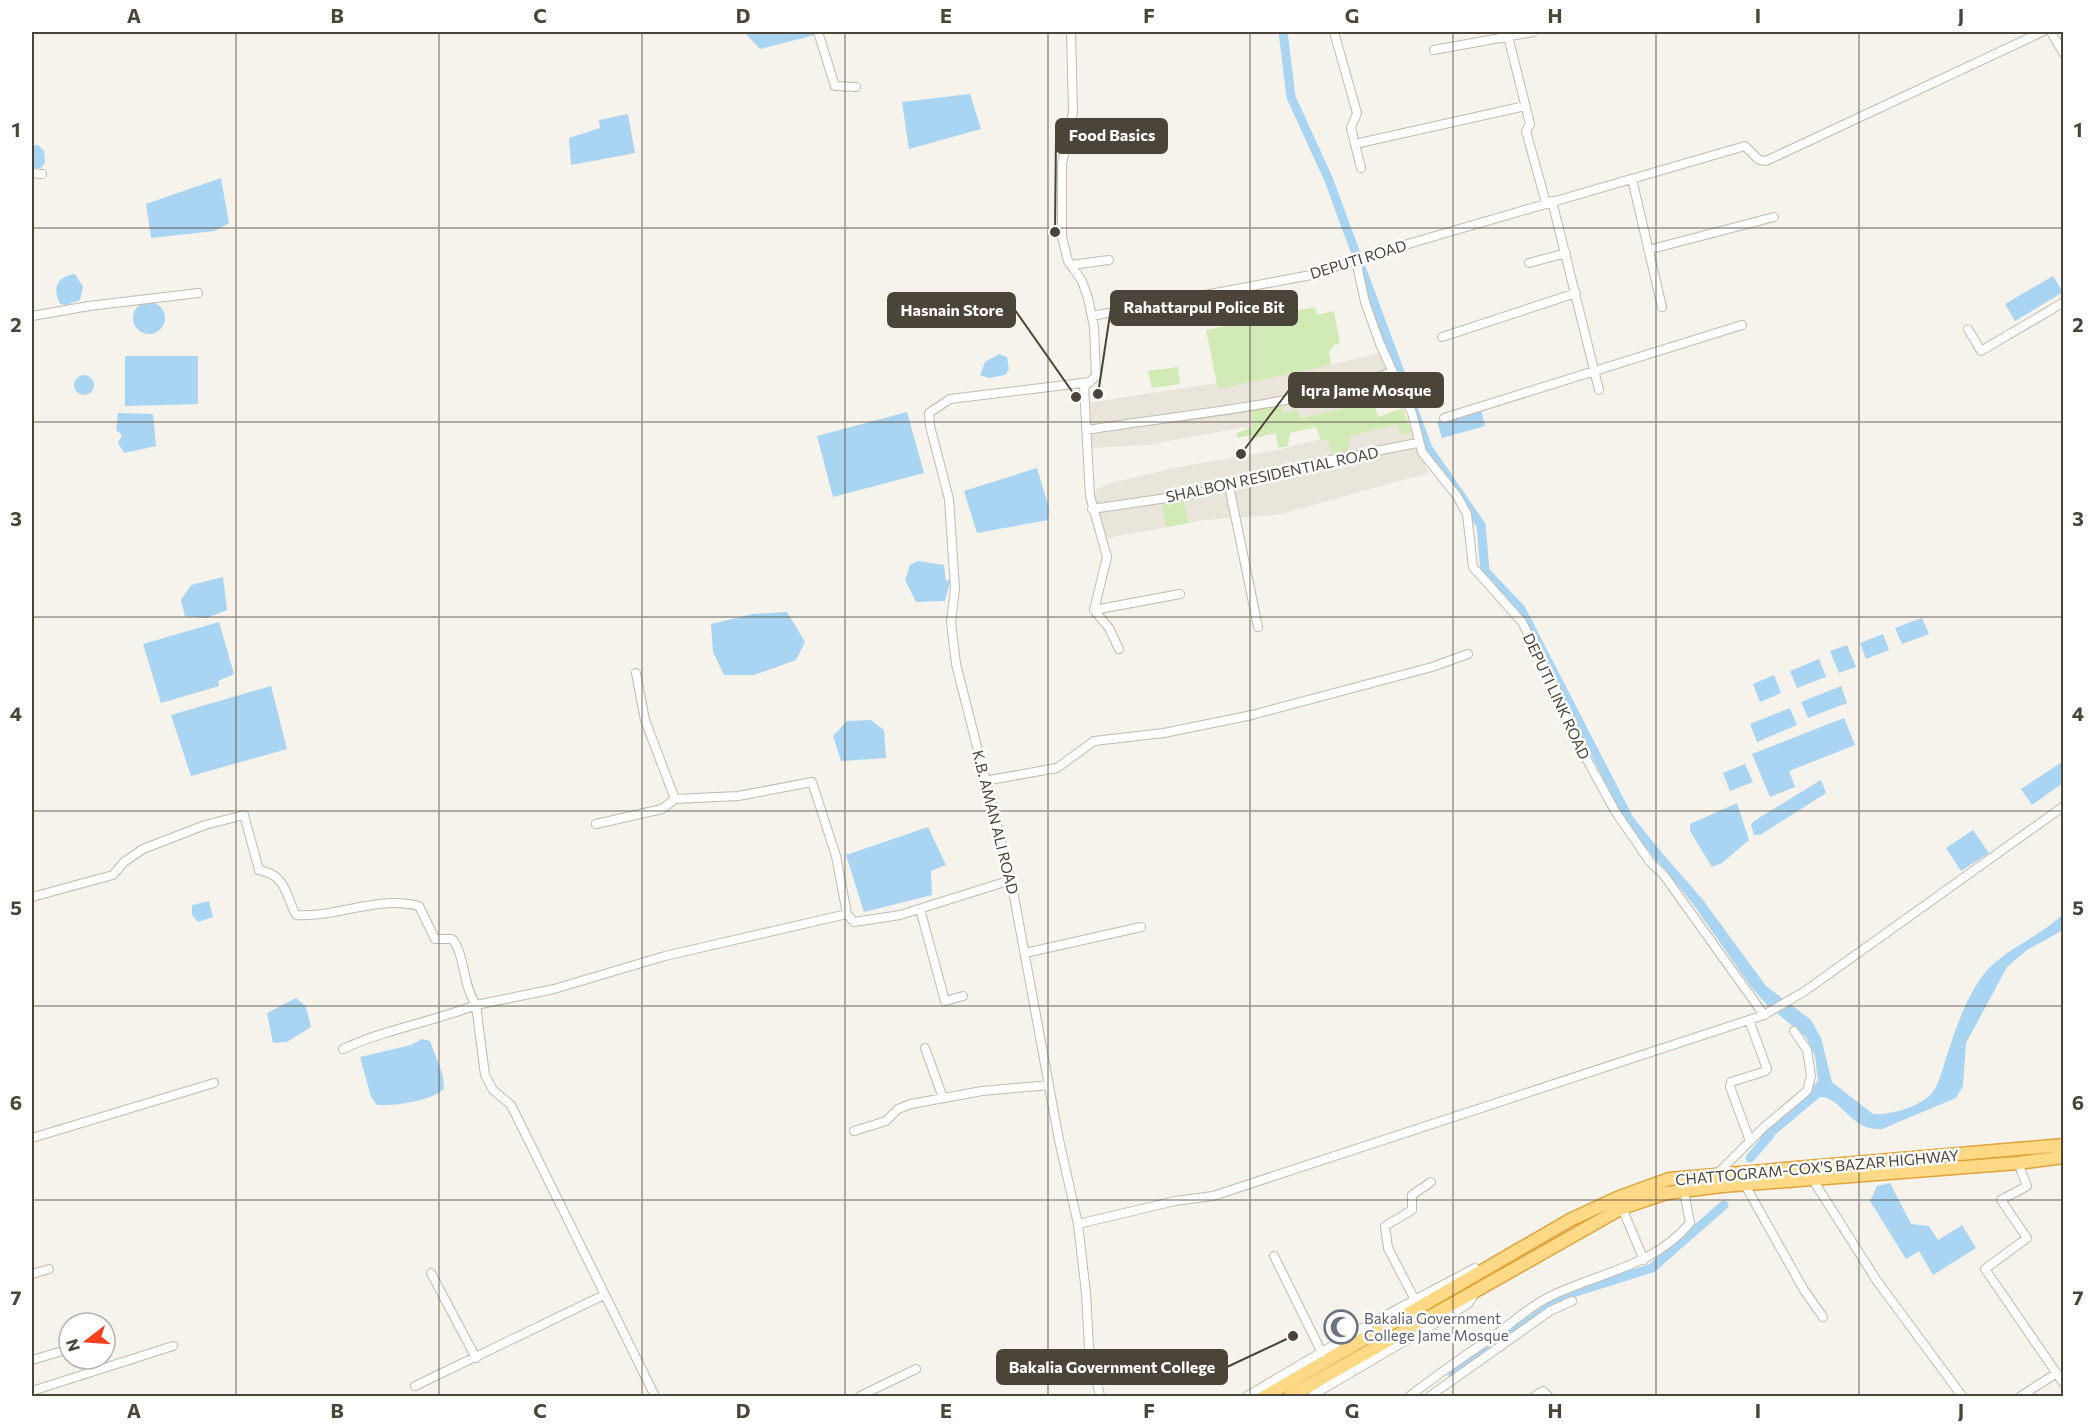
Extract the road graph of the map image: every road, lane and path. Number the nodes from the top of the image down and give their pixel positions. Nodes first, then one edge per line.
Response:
1 (818, 32) edge
2 (1071, 32) edge
3 (1334, 32) edge
4 (1533, 32) edge
5 (2042, 32) edge
6 (2051, 32) edge
7 (1507, 34) edge
8 (1434, 50) dead end
9 (2064, 54) edge
10 (856, 87) dead end
11 (1525, 106) junction
12 (1356, 144) junction
13 (1361, 168) dead end
14 (32, 173) edge
15 (42, 174) dead end
16 (1632, 178) junction
17 (1549, 202) junction
18 (1774, 217) dead end
19 (1648, 249) junction
20 (1566, 253) junction
21 (1109, 260) dead end
22 (1356, 260) junction
23 (1529, 263) dead end
24 (1071, 265) junction
25 (198, 293) dead end
26 (1576, 293) junction
27 (2064, 302) edge
28 (1662, 307) dead end
29 (32, 316) edge
30 (1092, 316) junction
31 (1742, 325) dead end
32 (1968, 328) dead end
33 (1442, 337) dead end
34 (1596, 371) junction
35 (1392, 372) junction
36 (1090, 382) junction
37 (1599, 390) dead end
38 (1444, 418) dead end
39 (1087, 430) junction
40 (1417, 443) dead end
41 (1229, 486) junction
42 (1092, 509) junction
43 (1180, 594) dead end
44 (1094, 610) junction
45 (1258, 627) dead end
46 (1119, 649) dead end
47 (1468, 654) dead end
48 (636, 673) dead end
49 (984, 781) junction
50 (675, 799) junction
51 (2064, 806) edge
52 (596, 824) dead end
53 (1011, 880) junction
54 (32, 897) edge
55 (920, 909) junction
56 (847, 914) junction
57 (1141, 927) dead end
58 (1025, 953) junction
59 (963, 996) dead end
60 (476, 1005) junction
61 (1768, 1013) junction
62 (1749, 1020) junction
63 (1794, 1031) dead end
64 (925, 1048) dead end
65 (344, 1049) dead end
66 (214, 1083) dead end
67 (1049, 1085) junction
68 (943, 1098) junction
69 (854, 1131) dead end
70 (32, 1138) edge
71 (1750, 1141) junction
72 (2064, 1144) edge
73 (2064, 1157) edge
74 (2018, 1163) junction
75 (1717, 1174) junction
76 (1813, 1180) junction
77 (1431, 1182) dead end
78 (1745, 1185) junction
79 (1684, 1191) junction
80 (1622, 1208) junction
81 (1078, 1224) junction
82 (1547, 1240) junction
83 (1274, 1256) dead end
84 (1644, 1260) junction
85 (49, 1269) dead end
86 (431, 1273) dead end
87 (32, 1274) edge
88 (1475, 1292) junction
89 (604, 1294) junction
90 (1415, 1300) junction
91 (1572, 1302) dead end
92 (1823, 1317) dead end
93 (173, 1346) dead end
94 (57, 1353) edge
95 (1322, 1353) junction
96 (476, 1358) junction
97 (32, 1360) edge
98 (916, 1369) dead end
99 (2057, 1373) junction
100 (2064, 1384) edge
101 (415, 1386) dead end
102 (32, 1391) edge
103 (655, 1396) edge
104 (860, 1396) edge
105 (1100, 1396) edge
106 (1247, 1396) edge
107 (1266, 1396) edge
108 (1290, 1396) edge
109 (1311, 1396) edge
110 (1410, 1396) edge
111 (1430, 1396) edge
112 (1535, 1396) edge
113 (1548, 1396) edge
114 (1962, 1396) edge
115 (2021, 1396) edge

1 - 10 street
2 - 24 street
3 - 12 street
4 - 7 street
5 - 16 street, DEPUTI ROAD
6 - 9 street
7 - 8 street
7 - 11 street
11 - 12 street
11 - 17 street
12 - 13 street
14 - 15 street
16 - 17 street, DEPUTI ROAD
16 - 19 street
17 - 20 street
17 - 22 street, DEPUTI ROAD
18 - 19 street
19 - 28 street
20 - 23 street
20 - 26 street
21 - 24 street
22 - 30 street, DEPUTI ROAD
22 - 35 street, DEPUTI LINK ROAD
24 - 30 street
25 - 29 street
26 - 33 street
26 - 34 street
27 - 32 street
30 - 36 street
31 - 34 street
34 - 37 street
34 - 38 street
35 - 39 street
35 - 61 street, DEPUTI LINK ROAD
36 - 39 street
36 - 49 street, K.B. AMAN ALI ROAD
39 - 42 street
40 - 41 street, SHALBON RESIDENTIAL ROAD
41 - 42 street, SHALBON RESIDENTIAL ROAD
41 - 45 street
42 - 44 street
43 - 44 street
44 - 46 street
47 - 49 street
48 - 50 street
49 - 53 street, K.B. AMAN ALI ROAD
50 - 52 street
50 - 56 street
51 - 61 street
53 - 55 street
53 - 58 street, K.B. AMAN ALI ROAD
54 - 60 street
55 - 56 street
55 - 59 street
56 - 60 street
57 - 58 street
58 - 67 street, K.B. AMAN ALI ROAD
60 - 65 street
60 - 89 street
61 - 62 street
62 - 71 street
62 - 81 street
63 - 71 street
64 - 68 street
66 - 70 street
67 - 68 street
67 - 81 street, K.B. AMAN ALI ROAD
68 - 69 street
71 - 75 street
72 - 75 highway, CHATTOGRAM-COX'S BAZAR HIGHWAY
73 - 74 highway, CHATTOGRAM-COX'S BAZAR HIGHWAY
74 - 76 highway, CHATTOGRAM-COX'S BAZAR HIGHWAY
74 - 99 street
75 - 82 highway, CHATTOGRAM-COX'S BAZAR HIGHWAY
76 - 78 highway, CHATTOGRAM-COX'S BAZAR HIGHWAY
76 - 114 street
77 - 90 street
78 - 79 highway, CHATTOGRAM-COX'S BAZAR HIGHWAY
78 - 92 street
79 - 80 highway, CHATTOGRAM-COX'S BAZAR HIGHWAY
79 - 84 street
80 - 82 highway, CHATTOGRAM-COX'S BAZAR HIGHWAY
80 - 84 street
81 - 105 street, K.B. AMAN ALI ROAD
82 - 88 highway, CHATTOGRAM-COX'S BAZAR HIGHWAY
82 - 90 street
82 - 107 highway, CHATTOGRAM-COX'S BAZAR HIGHWAY
83 - 95 street
84 - 110 street
85 - 87 street
86 - 96 street
88 - 108 highway, CHATTOGRAM-COX'S BAZAR HIGHWAY
88 - 109 street
89 - 96 street
89 - 103 street
90 - 95 street
91 - 111 street
93 - 102 street
94 - 97 street
95 - 106 street
96 - 101 street
98 - 104 street
99 - 100 street
99 - 115 street
112 - 113 street

